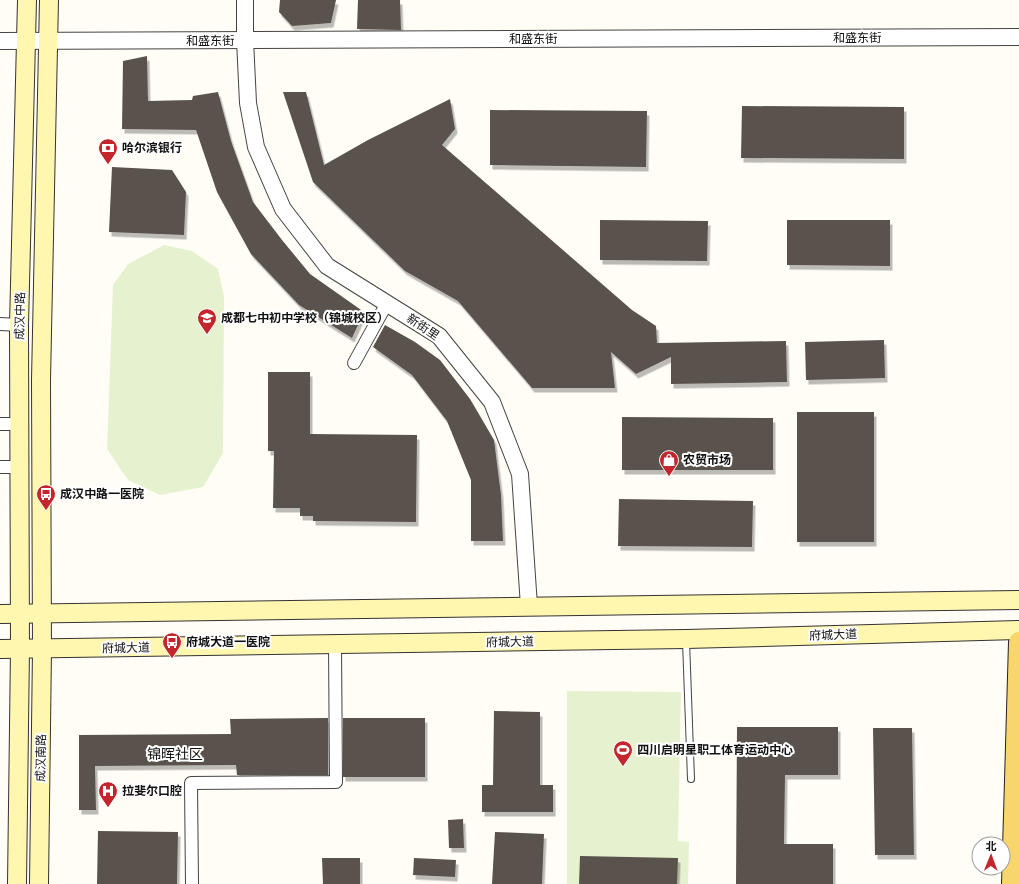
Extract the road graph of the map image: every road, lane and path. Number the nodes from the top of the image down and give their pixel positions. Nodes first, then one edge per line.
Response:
1 (27, 0) edge
2 (49, 0) edge
3 (246, 0) edge
4 (1019, 37) edge
5 (26, 40) junction
6 (245, 40) junction
7 (0, 41) edge
8 (48, 42) junction
9 (387, 303) junction
10 (0, 324) edge
11 (20, 325) junction
12 (354, 363) dead end
13 (0, 424) edge
14 (20, 424) junction
15 (0, 467) edge
16 (20, 467) junction
17 (1019, 600) edge
18 (528, 606) junction
19 (0, 614) edge
20 (20, 614) junction
21 (42, 622) junction
22 (1019, 630) edge
23 (686, 639) junction
24 (20, 640) junction
25 (1019, 642) edge
26 (335, 645) junction
27 (0, 649) edge
28 (42, 649) junction
29 (691, 779) dead end
30 (17, 884) edge
31 (38, 884) edge
32 (192, 884) edge
33 (1012, 884) edge

1 - 5 main road, 成汉中路
2 - 8 main road, 成汉中路
3 - 6 street, 新街里
4 - 6 street, 和盛东街
5 - 7 street, 和盛东街
5 - 8 street, 和盛东街
5 - 11 main road, 成汉中路
6 - 8 street, 和盛东街
6 - 9 street, 新街里
8 - 21 main road, 成汉中路
9 - 12 street
9 - 18 street, 新街里
10 - 11 street
11 - 14 main road, 成汉中路
13 - 14 street
14 - 16 main road, 成汉中路
15 - 16 street
16 - 20 main road, 成汉中路
17 - 18 main road
18 - 21 main road
19 - 20 main road
20 - 21 main road
20 - 24 main road, 成汉中路
21 - 28 main road, 成汉南路
22 - 23 main road, 府城大道
23 - 26 main road, 府城大道
23 - 29 lane
24 - 27 main road, 府城大道
24 - 28 main road, 府城大道
24 - 30 main road, 成汉南路
25 - 33 main road
26 - 28 main road, 府城大道
26 - 32 street
28 - 31 main road, 成汉南路

